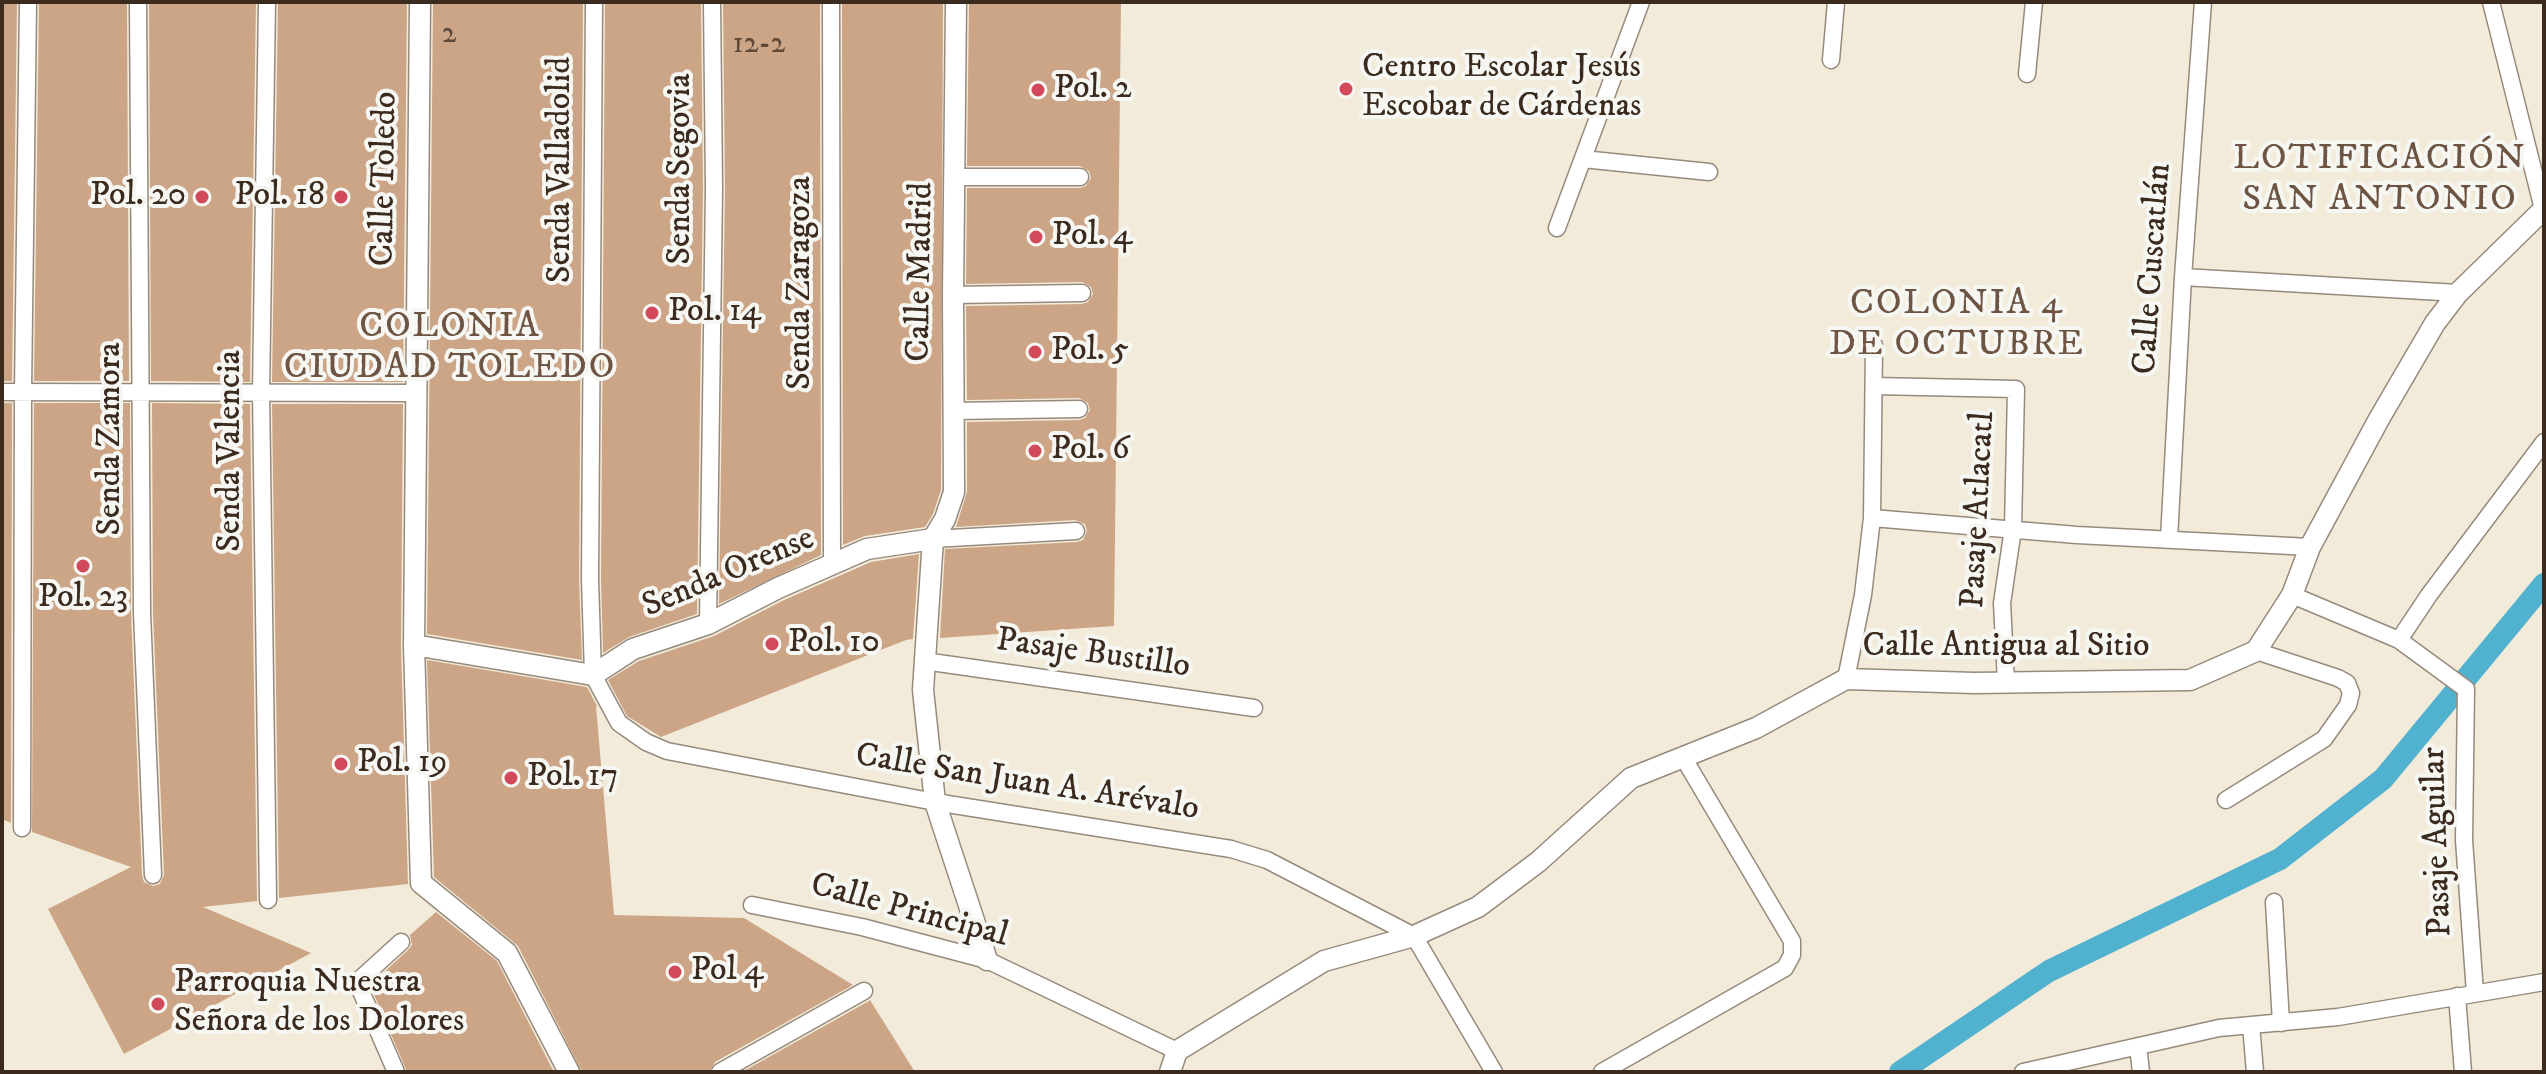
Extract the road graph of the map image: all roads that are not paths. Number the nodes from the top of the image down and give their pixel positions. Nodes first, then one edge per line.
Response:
1 (28, 2) edge
2 (138, 2) edge
3 (267, 2) edge
4 (420, 2) edge
5 (594, 2) edge
6 (712, 2) edge
7 (831, 2) edge
8 (956, 2) edge
9 (1641, 2) edge
10 (1836, 2) edge
11 (2034, 2) edge
12 (2203, 2) edge
13 (2491, 2) edge
14 (1831, 60) dead end
15 (2027, 74) dead end
16 (1583, 159) junction
17 (1709, 172) dead end
18 (956, 177) junction
19 (1080, 177) dead end
20 (2544, 209) edge
21 (1557, 228) dead end
22 (2183, 277) junction
23 (1082, 293) dead end
24 (2458, 293) junction
25 (953, 295) junction
26 (1874, 345) dead end
27 (1875, 386) junction
28 (23, 391) junction
29 (2, 392) edge
30 (142, 392) junction
31 (261, 392) junction
32 (416, 393) junction
33 (1079, 409) dead end
34 (953, 411) junction
35 (2544, 442) edge
36 (1872, 518) junction
37 (2013, 529) junction
38 (1076, 531) dead end
39 (933, 539) junction
40 (2169, 539) junction
41 (2310, 547) junction
42 (832, 564) junction
43 (2292, 595) junction
44 (708, 624) junction
45 (2399, 640) junction
46 (414, 645) junction
47 (2256, 651) junction
48 (924, 661) junction
49 (593, 675) junction
50 (1846, 679) junction
51 (2006, 682) junction
52 (1254, 708) dead end
53 (1683, 757) junction
54 (2226, 800) dead end
55 (935, 802) junction
56 (22, 828) dead end
57 (153, 875) dead end
58 (268, 900) dead end
59 (2274, 902) dead end
60 (752, 905) dead end
61 (1414, 936) junction
62 (401, 942) dead end
63 (987, 960) junction
64 (2544, 982) edge
65 (864, 991) dead end
66 (2475, 993) junction
67 (2457, 996) junction
68 (2281, 1023) junction
69 (2251, 1025) junction
70 (2138, 1046) junction
71 (1177, 1051) junction
72 (744, 1066) edge
73 (396, 1072) edge
74 (569, 1072) edge
75 (720, 1072) edge
76 (1170, 1072) edge
77 (1494, 1072) edge
78 (1602, 1072) edge
79 (2023, 1072) edge
80 (2141, 1072) edge
81 (2255, 1072) edge
82 (2463, 1072) edge

1 - 28 street
2 - 30 street, Senda Zamora
3 - 31 street, Senda Valencia
4 - 32 street, Calle Toledo
5 - 49 street, Senda Valladolid
6 - 44 street, Senda Segovia
7 - 42 street, Senda Zaragoza
8 - 18 street, Calle Madrid
9 - 16 street
10 - 14 street
11 - 15 street
12 - 22 street, Calle Cuscatlán
13 - 20 street
16 - 17 street
16 - 21 street
18 - 19 street
18 - 25 street, Calle Madrid
20 - 24 street
22 - 24 street
22 - 40 street, Calle Cuscatlán
23 - 25 street
24 - 41 street
25 - 34 street, Calle Madrid
26 - 27 street
27 - 36 street
27 - 37 street, Pasaje Atlacatl
28 - 29 street
28 - 30 street
28 - 56 street
30 - 31 street
30 - 57 street, Senda Zamora
31 - 32 street
31 - 58 street, Senda Valencia
32 - 46 street, Calle Toledo
33 - 34 street
34 - 39 street, Calle Madrid
35 - 45 street
36 - 37 street
36 - 50 street
37 - 40 street
37 - 51 street, Pasaje Atlacatl
38 - 39 street, Senda Orense
39 - 42 street, Senda Orense
39 - 48 street
40 - 41 street
41 - 43 street
42 - 44 street, Senda Orense
43 - 45 street
43 - 47 street
44 - 49 street, Senda Orense
45 - 66 street, Pasaje Aguilar
46 - 49 street
46 - 74 street, Calle Toledo
47 - 51 street, Calle Antigua al Sitio
47 - 54 street
48 - 52 street, Pasaje Bustillo
48 - 55 street
49 - 55 street, Calle San Juan A. Arévalo
50 - 51 street, Calle Antigua al Sitio
50 - 53 street, Calle Antigua al Sitio
53 - 61 street, Calle Antigua al Sitio
53 - 78 street
55 - 61 street, Calle San Juan A. Arévalo
55 - 63 street
59 - 68 street
60 - 63 street, Calle Principal
61 - 71 street, Calle Antigua al Sitio
61 - 77 street
62 - 73 street
63 - 71 street, Calle Principal
64 - 66 street
65 - 72 street
66 - 67 street
67 - 68 street
67 - 82 street
68 - 69 street
69 - 70 street
69 - 81 street
70 - 79 street
70 - 80 street
71 - 76 street
72 - 75 street

